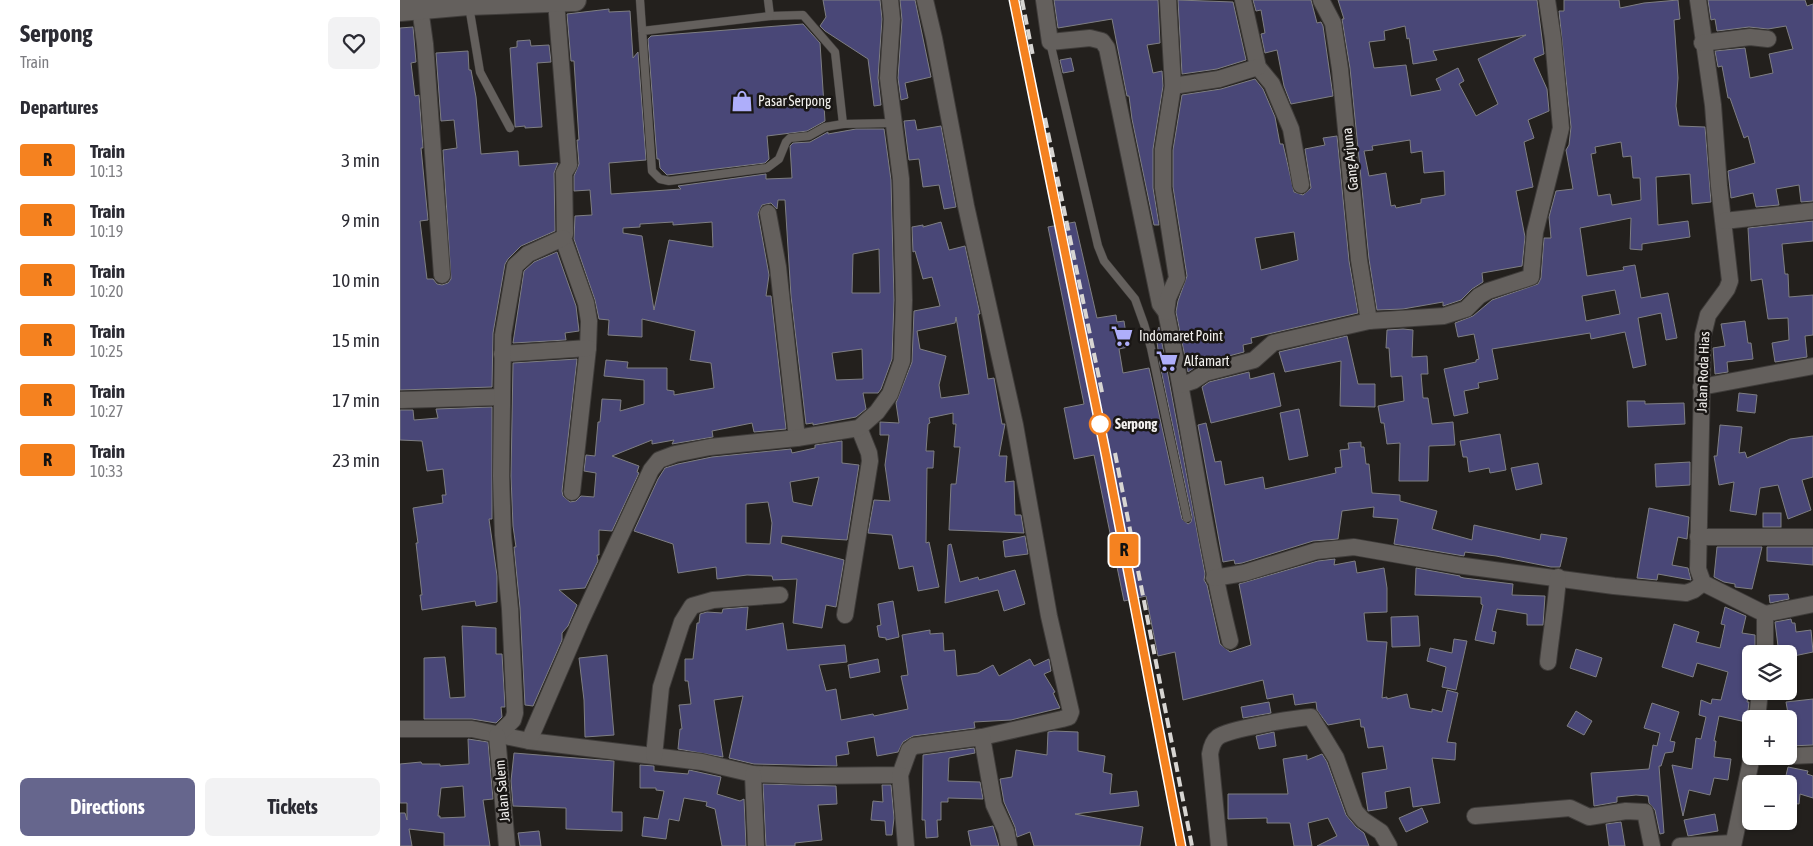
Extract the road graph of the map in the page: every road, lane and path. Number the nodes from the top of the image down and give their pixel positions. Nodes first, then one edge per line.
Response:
1 (563, 0) edge
2 (640, 0) edge
3 (768, 0) edge
4 (890, 0) edge
5 (925, 0) edge
6 (1044, 0) edge
7 (1168, 0) edge
8 (1242, 0) edge
9 (1321, 0) edge
10 (1547, 0) edge
11 (1698, 0) edge
12 (468, 2) edge
13 (410, 9) edge
14 (770, 16) junction
15 (642, 30) junction
16 (1768, 39) dead end
17 (1050, 42) junction
18 (1702, 43) junction
19 (1258, 67) junction
20 (1173, 86) junction
21 (894, 123) junction
22 (843, 124) junction
23 (510, 128) dead end
24 (1301, 185) dead end
25 (1813, 211) edge
26 (768, 213) dead end
27 (1724, 221) junction
28 (563, 238) junction
29 (442, 275) dead end
30 (1166, 312) junction
31 (1369, 321) junction
32 (588, 348) junction
33 (502, 354) junction
34 (1813, 366) edge
35 (1181, 385) junction
36 (1701, 388) junction
37 (502, 397) junction
38 (400, 400) edge
39 (859, 428) junction
40 (797, 438) junction
41 (572, 492) dead end
42 (1188, 518) dead end
43 (1813, 537) edge
44 (1698, 538) junction
45 (1558, 577) junction
46 (1214, 578) junction
47 (1703, 583) junction
48 (780, 595) dead end
49 (1813, 604) edge
50 (1765, 614) junction
51 (845, 615) dead end
52 (1230, 641) dead end
53 (1765, 645) edge
54 (1548, 662) dead end
55 (400, 729) edge
56 (497, 736) junction
57 (982, 737) junction
58 (529, 741) junction
59 (1813, 755) edge
60 (654, 756) junction
61 (1797, 756) edge
62 (1750, 765) edge
63 (753, 774) junction
64 (900, 775) junction
65 (1475, 816) dead end
66 (1733, 844) edge
67 (506, 846) edge
68 (756, 846) edge
69 (906, 846) edge
70 (1009, 846) edge
71 (1219, 846) edge
72 (1389, 846) edge
73 (1652, 846) edge
74 (1680, 846) edge

1 - 12 main road
1 - 28 street
2 - 15 lane
3 - 14 lane
4 - 21 street
5 - 57 street
6 - 17 street
7 - 20 street
8 - 19 street
9 - 31 street, Gang Arjuna
10 - 31 street
11 - 18 street, Jalan Roda Hias
12 - 13 main road
12 - 23 lane
13 - 29 street
14 - 15 lane
14 - 22 lane
15 - 22 lane
16 - 18 street
17 - 30 street
17 - 42 lane
18 - 27 street, Jalan Roda Hias
19 - 20 street
19 - 24 street
20 - 30 street
21 - 22 lane
21 - 39 street
25 - 27 street
26 - 40 street
27 - 36 street, Jalan Roda Hias
28 - 32 street
28 - 33 street
30 - 35 street
31 - 35 street
32 - 33 street
32 - 41 street
33 - 37 street
34 - 36 street
35 - 46 street
36 - 44 street, Jalan Roda Hias
37 - 38 street
37 - 56 street
39 - 40 street
39 - 51 street
40 - 58 street
43 - 44 street
44 - 47 street, Jalan Roda Hias
45 - 46 street
45 - 47 street
45 - 54 street
46 - 52 street
47 - 50 street
48 - 60 street
49 - 50 street
50 - 53 street
55 - 56 street
56 - 58 street
56 - 67 street, Jalan Salem
57 - 64 street
57 - 70 street
58 - 60 street
59 - 61 street
60 - 63 street
62 - 66 street
63 - 64 street
63 - 68 street
64 - 69 street
65 - 73 street
66 - 74 street
71 - 72 street

